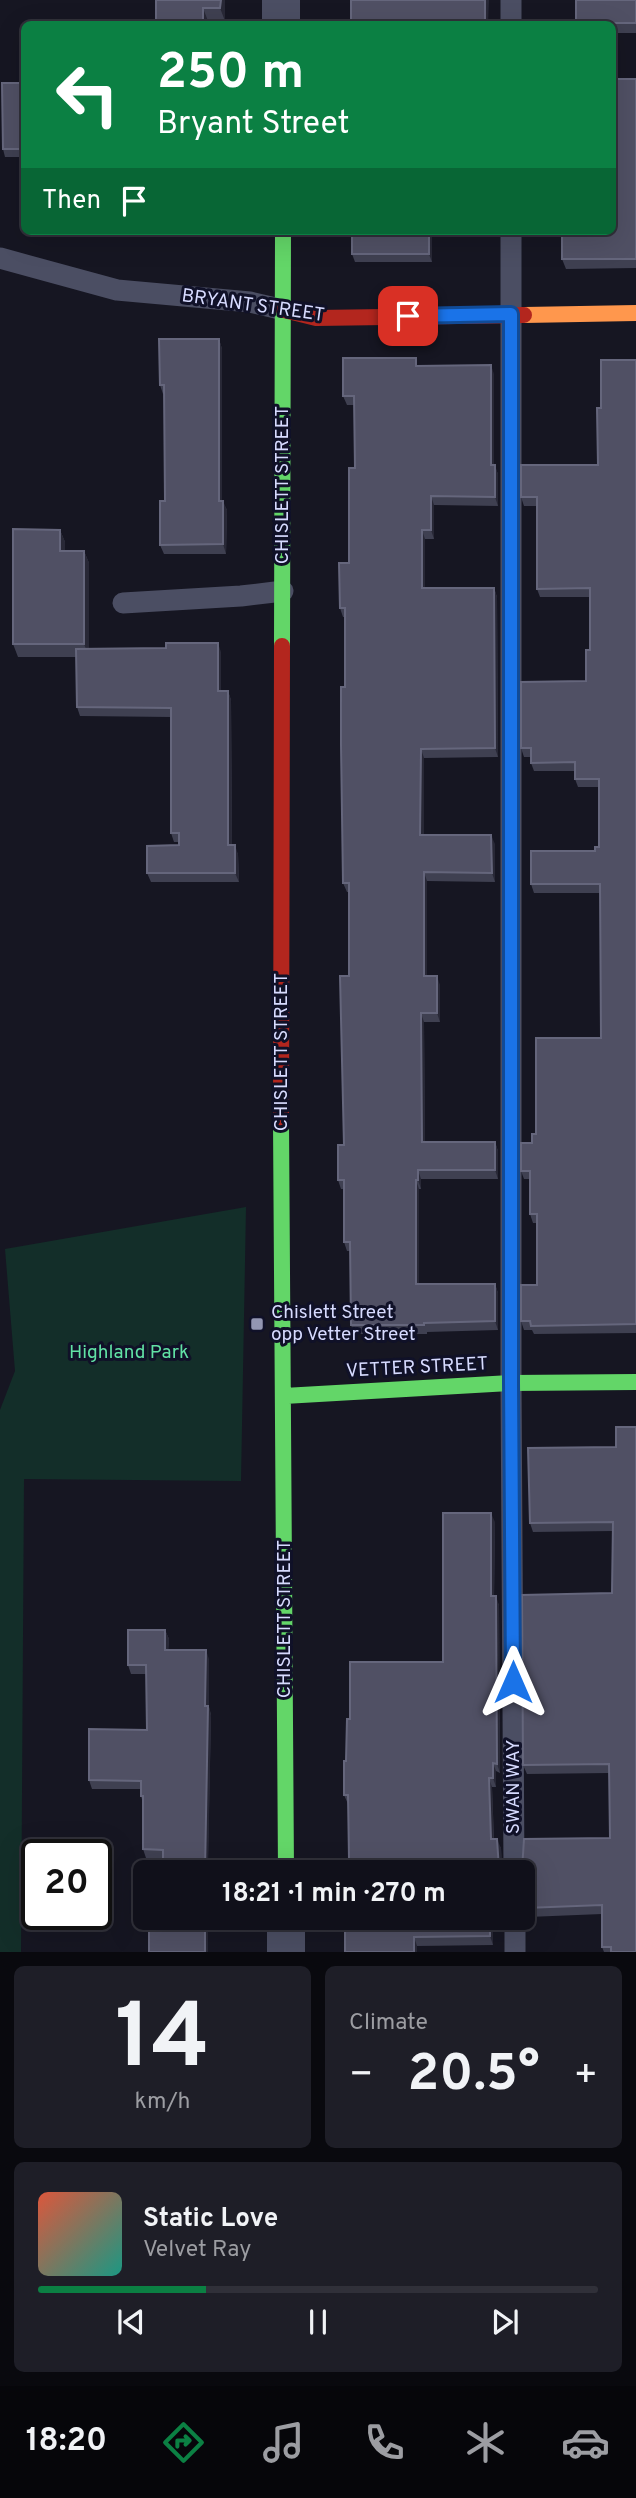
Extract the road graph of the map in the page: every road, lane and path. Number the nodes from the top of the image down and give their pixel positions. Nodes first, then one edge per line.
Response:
1 (281, 0) edge
2 (510, 0) edge
3 (281, 21) edge
4 (511, 21) edge
5 (283, 235) edge
6 (511, 235) edge
7 (0, 258) edge
8 (284, 310) junction
9 (636, 313) edge
10 (511, 314) junction
11 (283, 591) junction
12 (123, 603) dead end
13 (636, 1382) edge
14 (511, 1383) junction
15 (284, 1396) junction
16 (286, 1860) edge
17 (514, 1860) edge
18 (286, 1930) edge
19 (515, 1930) edge
20 (286, 1952) edge
21 (515, 1952) edge

1 - 3 street
2 - 4 lane
5 - 8 street, CHISLETT STREET
6 - 10 lane, SWAN WAY
7 - 8 lane, BRYANT STREET
8 - 10 street, BRYANT STREET
8 - 11 street, CHISLETT STREET
9 - 10 street, BRYANT STREET
10 - 14 lane, SWAN WAY
11 - 12 lane
11 - 15 street, CHISLETT STREET
13 - 14 street, VETTER STREET
14 - 15 street, VETTER STREET
14 - 17 lane, SWAN WAY
15 - 16 street, CHISLETT STREET
18 - 20 street
19 - 21 lane

